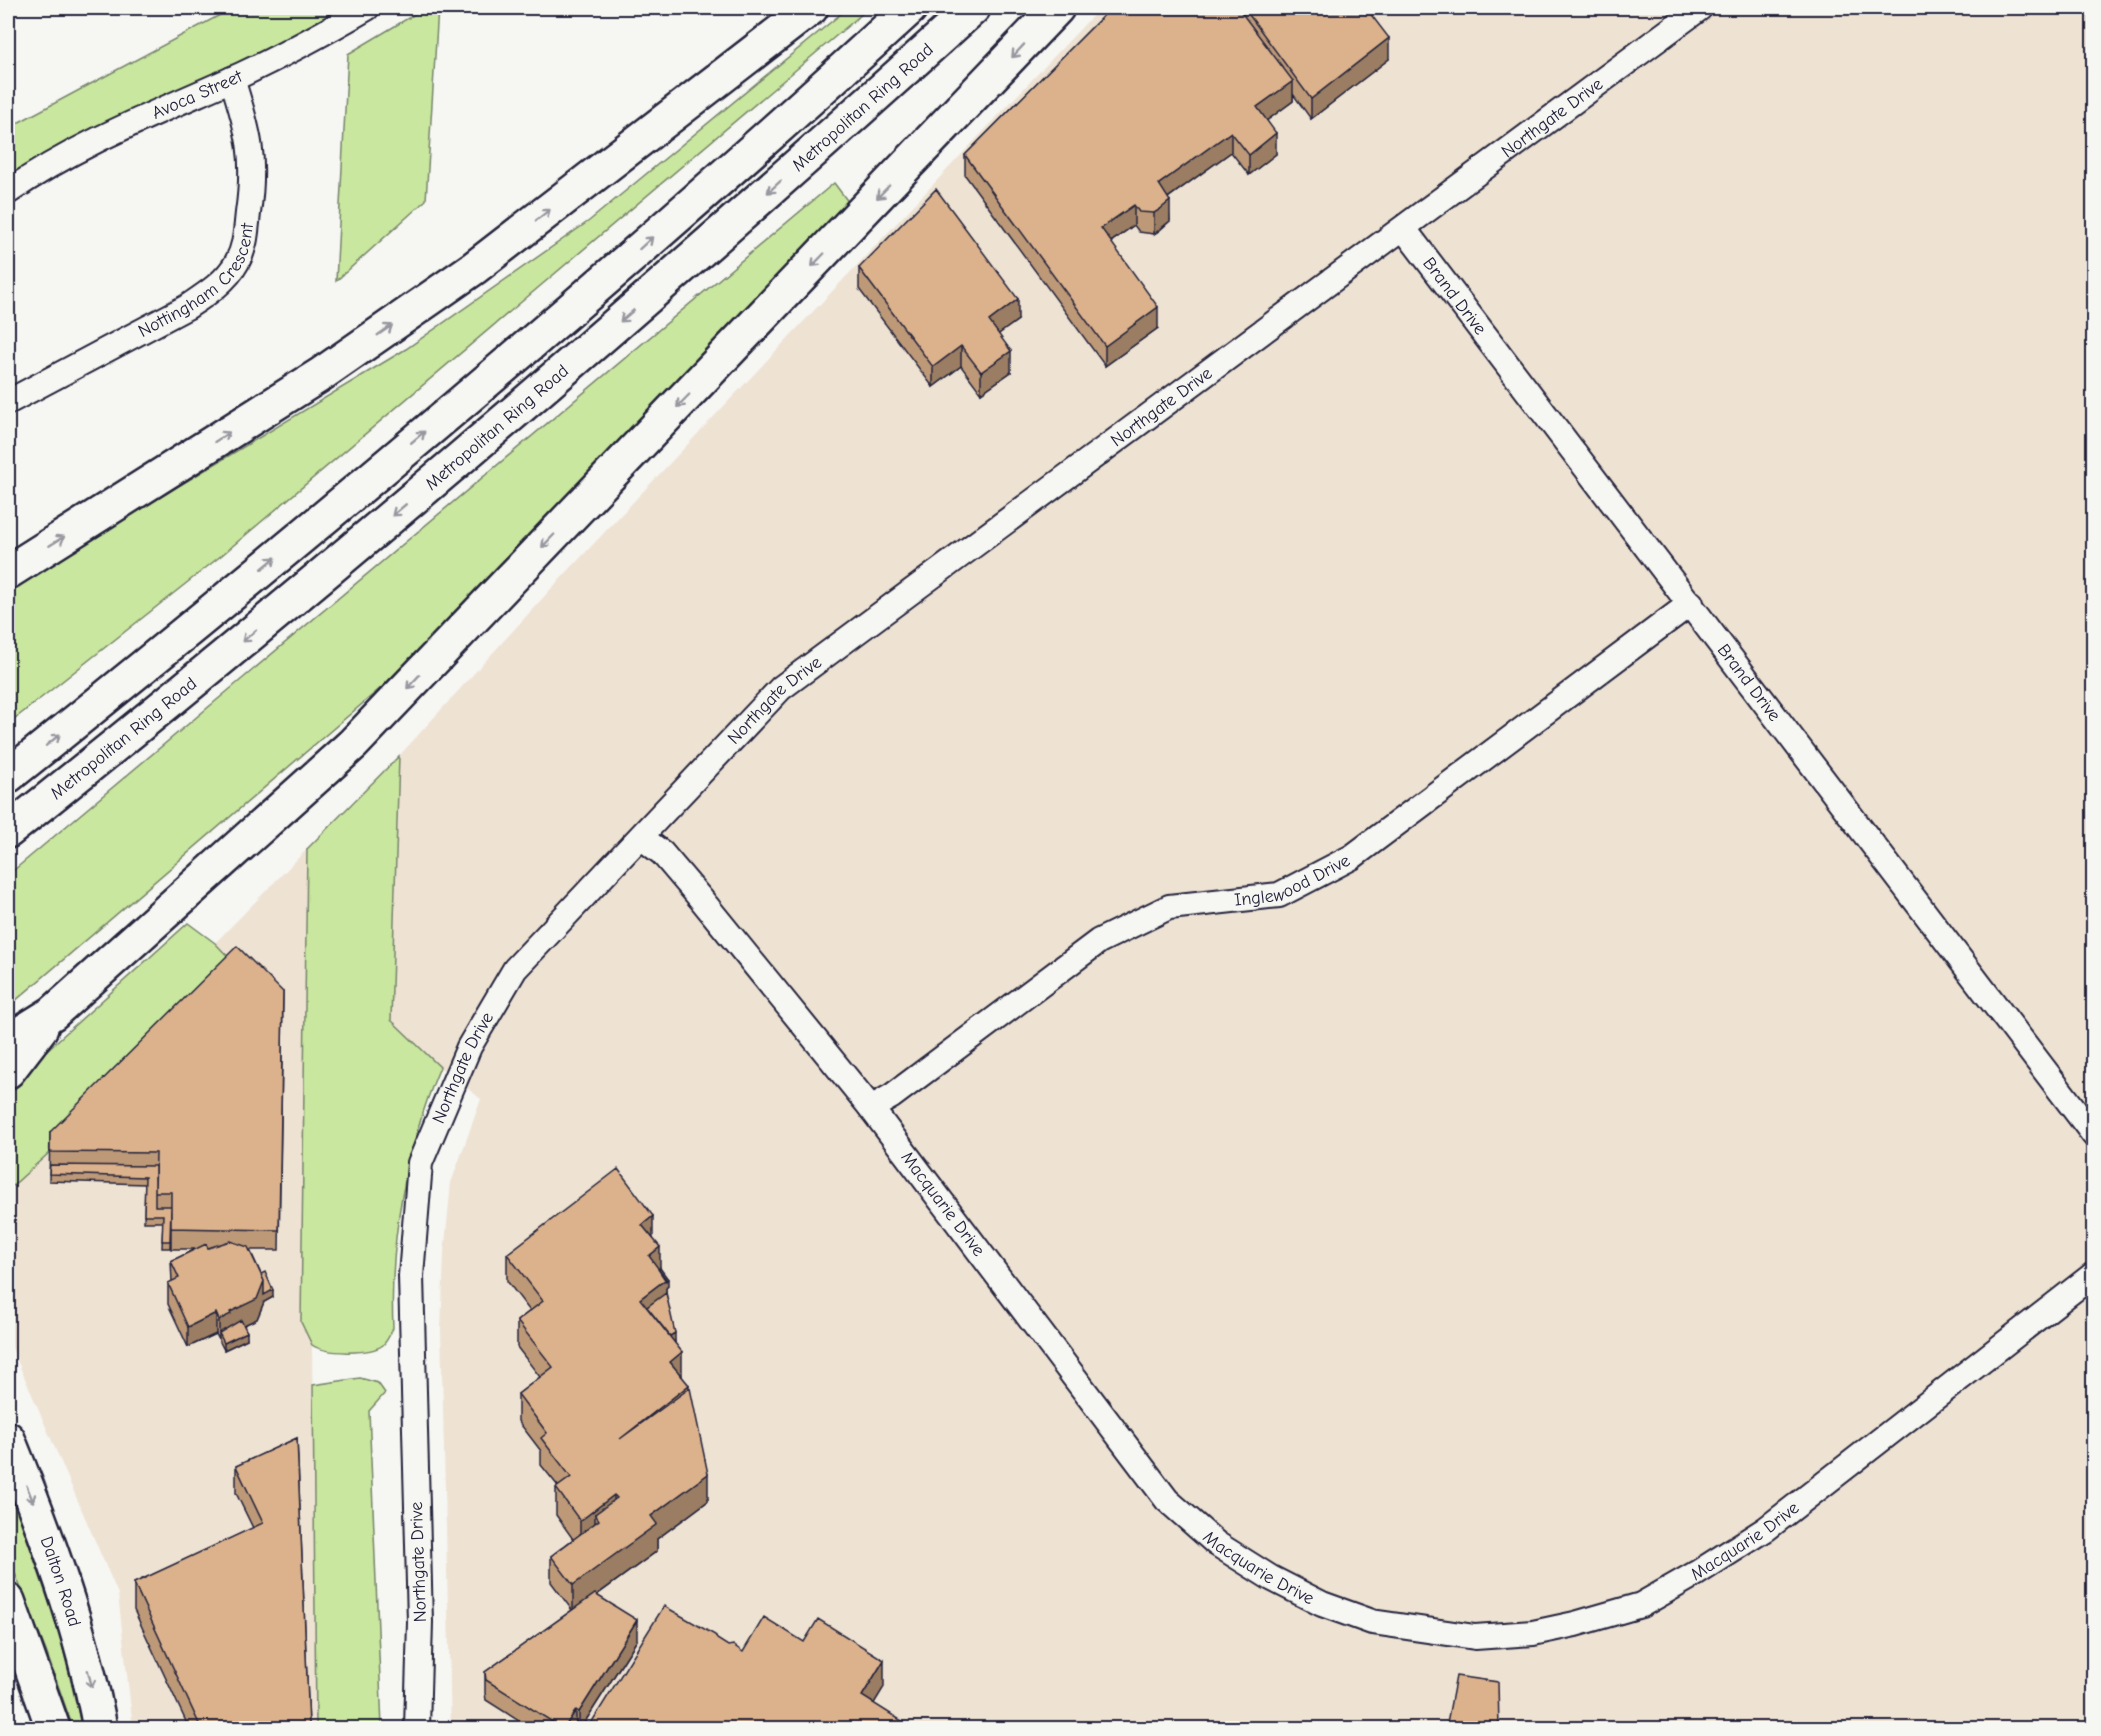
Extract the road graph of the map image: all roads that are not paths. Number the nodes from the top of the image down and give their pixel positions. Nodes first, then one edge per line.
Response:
1 (367, 8) edge
2 (811, 8) edge
3 (910, 8) edge
4 (973, 8) edge
5 (1057, 8) edge
6 (1700, 8) edge
7 (232, 79) junction
8 (14, 185) edge
9 (1404, 229) junction
10 (8, 402) edge
11 (8, 572) edge
12 (1691, 603) junction
13 (8, 776) edge
14 (8, 831) edge
15 (641, 837) junction
16 (53, 1013) junction
17 (8, 1041) edge
18 (8, 1071) edge
19 (870, 1108) junction
20 (2094, 1136) edge
21 (2094, 1274) edge
22 (8, 1439) edge
23 (8, 1600) edge
24 (53, 1728) edge
25 (100, 1728) edge
26 (417, 1728) edge

1 - 7 street, Avoca Street
11 -> 2 main road
13 -> 3 main road
4 -> 14 main road, Metropolitan Ring Road
5 -> 16 main road
6 - 9 street, Northgate Drive
7 - 8 street, Avoca Street
7 - 10 street, Nottingham Crescent
9 - 12 street, Brand Drive
9 - 15 street, Northgate Drive
12 - 19 street, Inglewood Drive
12 - 20 street, Brand Drive
15 - 19 street, Macquarie Drive
15 - 26 street, Northgate Drive
16 - 17 main road
16 - 18 main road
19 - 21 street, Macquarie Drive
22 -> 25 main road, Dalton Road
23 - 24 main road

